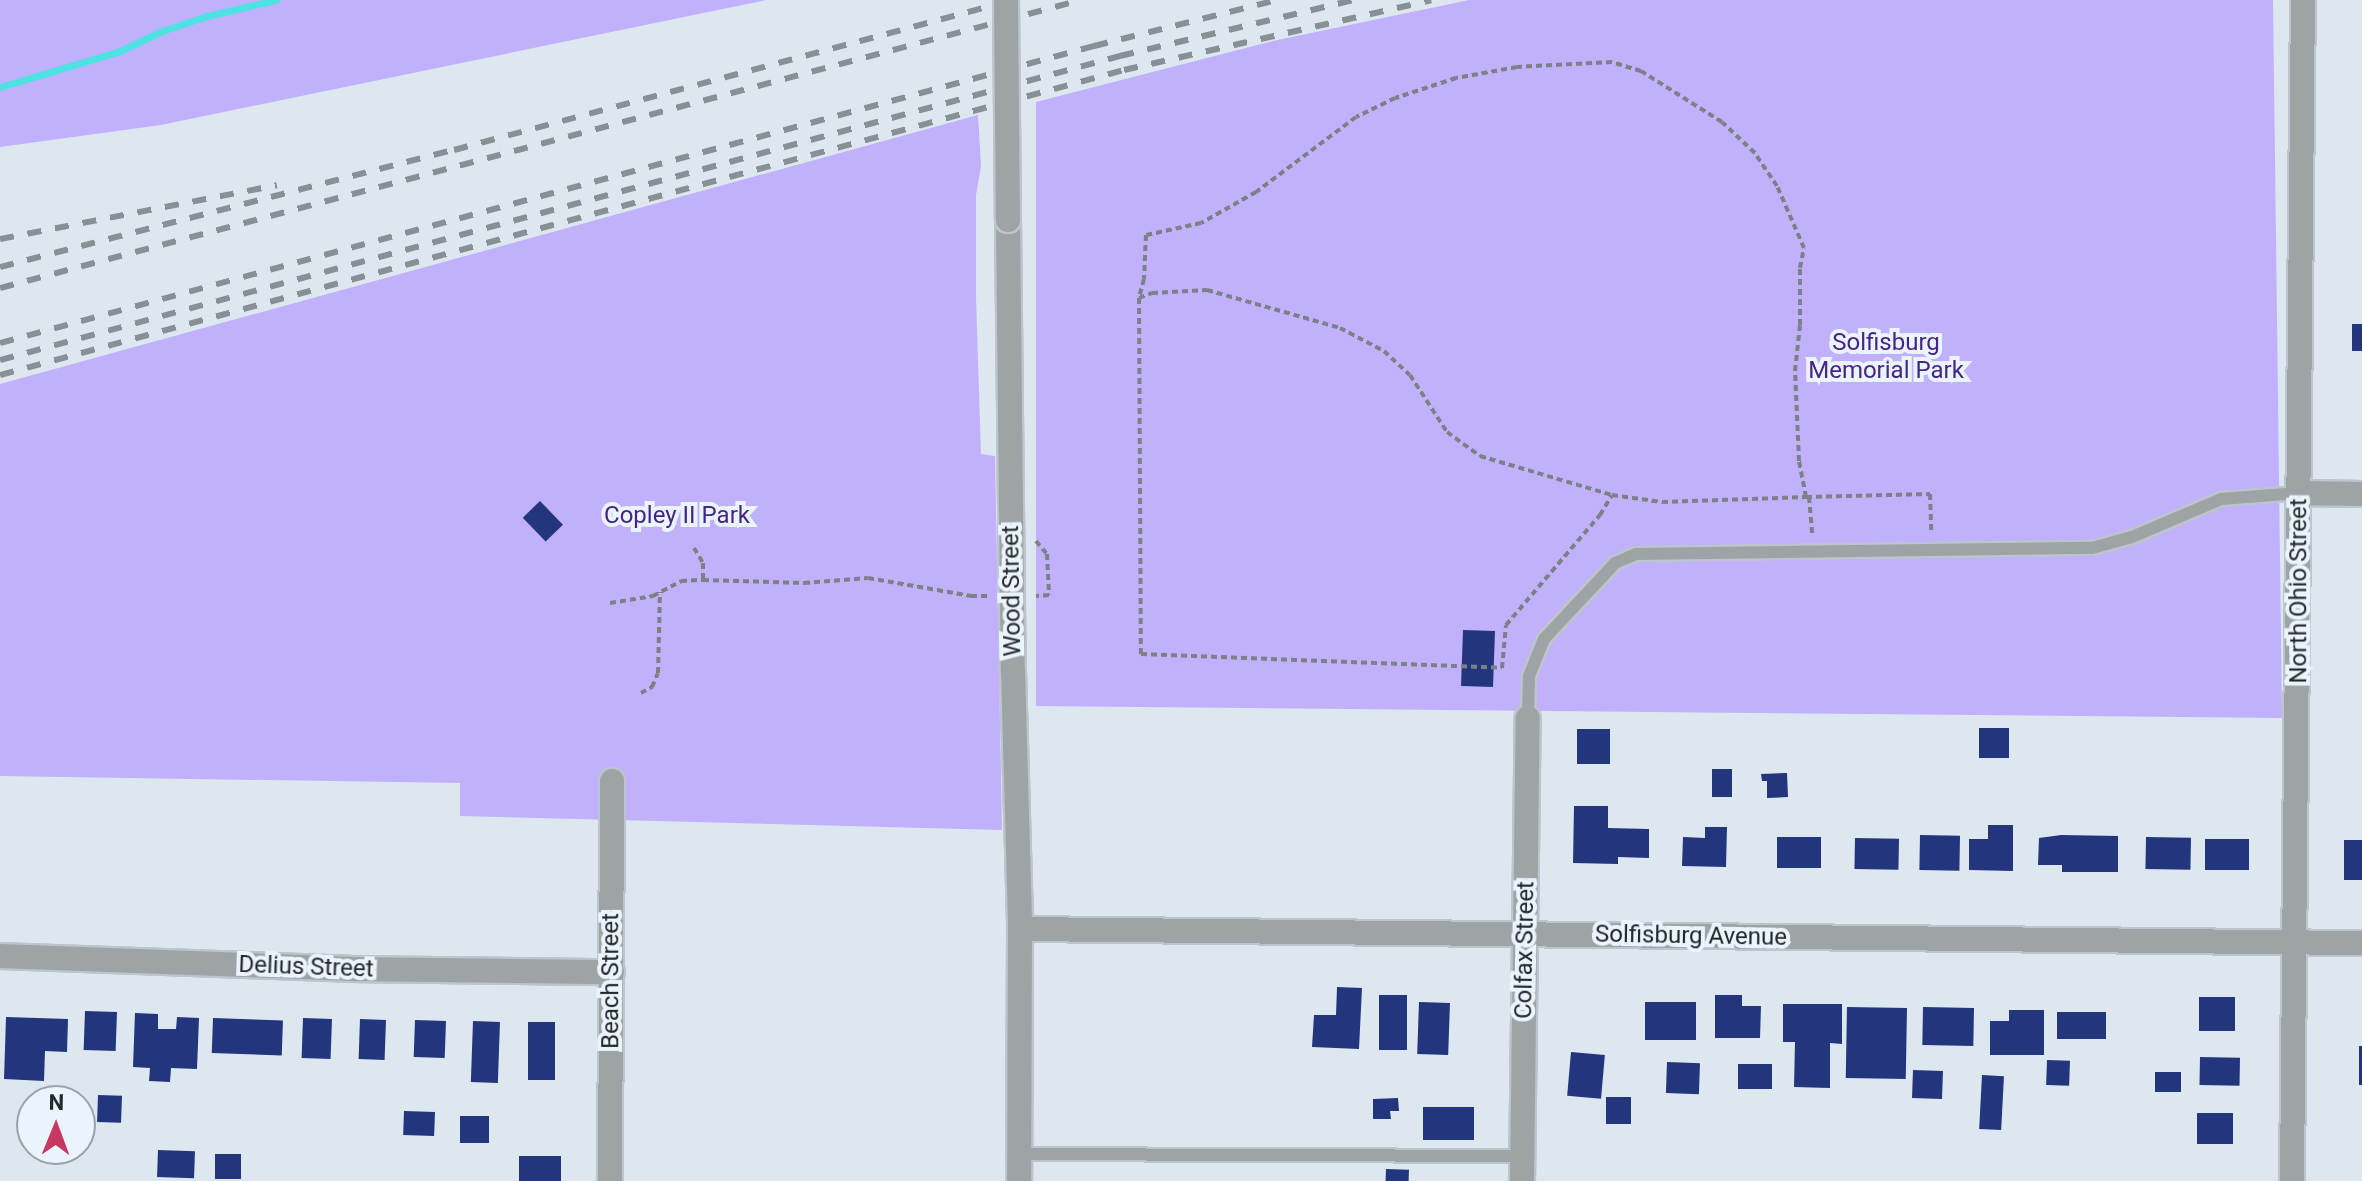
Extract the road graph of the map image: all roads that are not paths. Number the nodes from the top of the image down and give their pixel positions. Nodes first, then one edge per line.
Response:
1 (1006, 0) edge
2 (2303, 0) edge
3 (2299, 493) junction
4 (2362, 494) edge
5 (1528, 718) joint
6 (612, 781) dead end
7 (1020, 929) junction
8 (1526, 935) junction
9 (2295, 942) junction
10 (2362, 943) edge
11 (0, 956) edge
12 (612, 972) junction
13 (1019, 1154) junction
14 (1523, 1156) junction
15 (610, 1181) edge
16 (1019, 1181) edge
17 (1522, 1181) edge
18 (2292, 1181) edge

1 - 7 street, Wood Street, bridge
2 - 3 street, North Ohio Street
3 - 4 street
3 - 5 lane
3 - 9 street, North Ohio Street
5 - 8 street, Colfax Street
6 - 12 street, Beach Street
7 - 8 street, Solfisburg Avenue
7 - 13 street, Wood Street
8 - 9 street, Solfisburg Avenue
8 - 14 street, Colfax Street
9 - 10 street, Solfisburg Avenue
9 - 18 street, North Ohio Street
11 - 12 street, Delius Street
12 - 15 street, Beach Street
13 - 14 lane
13 - 16 street, Wood Street
14 - 17 street, Colfax Street

